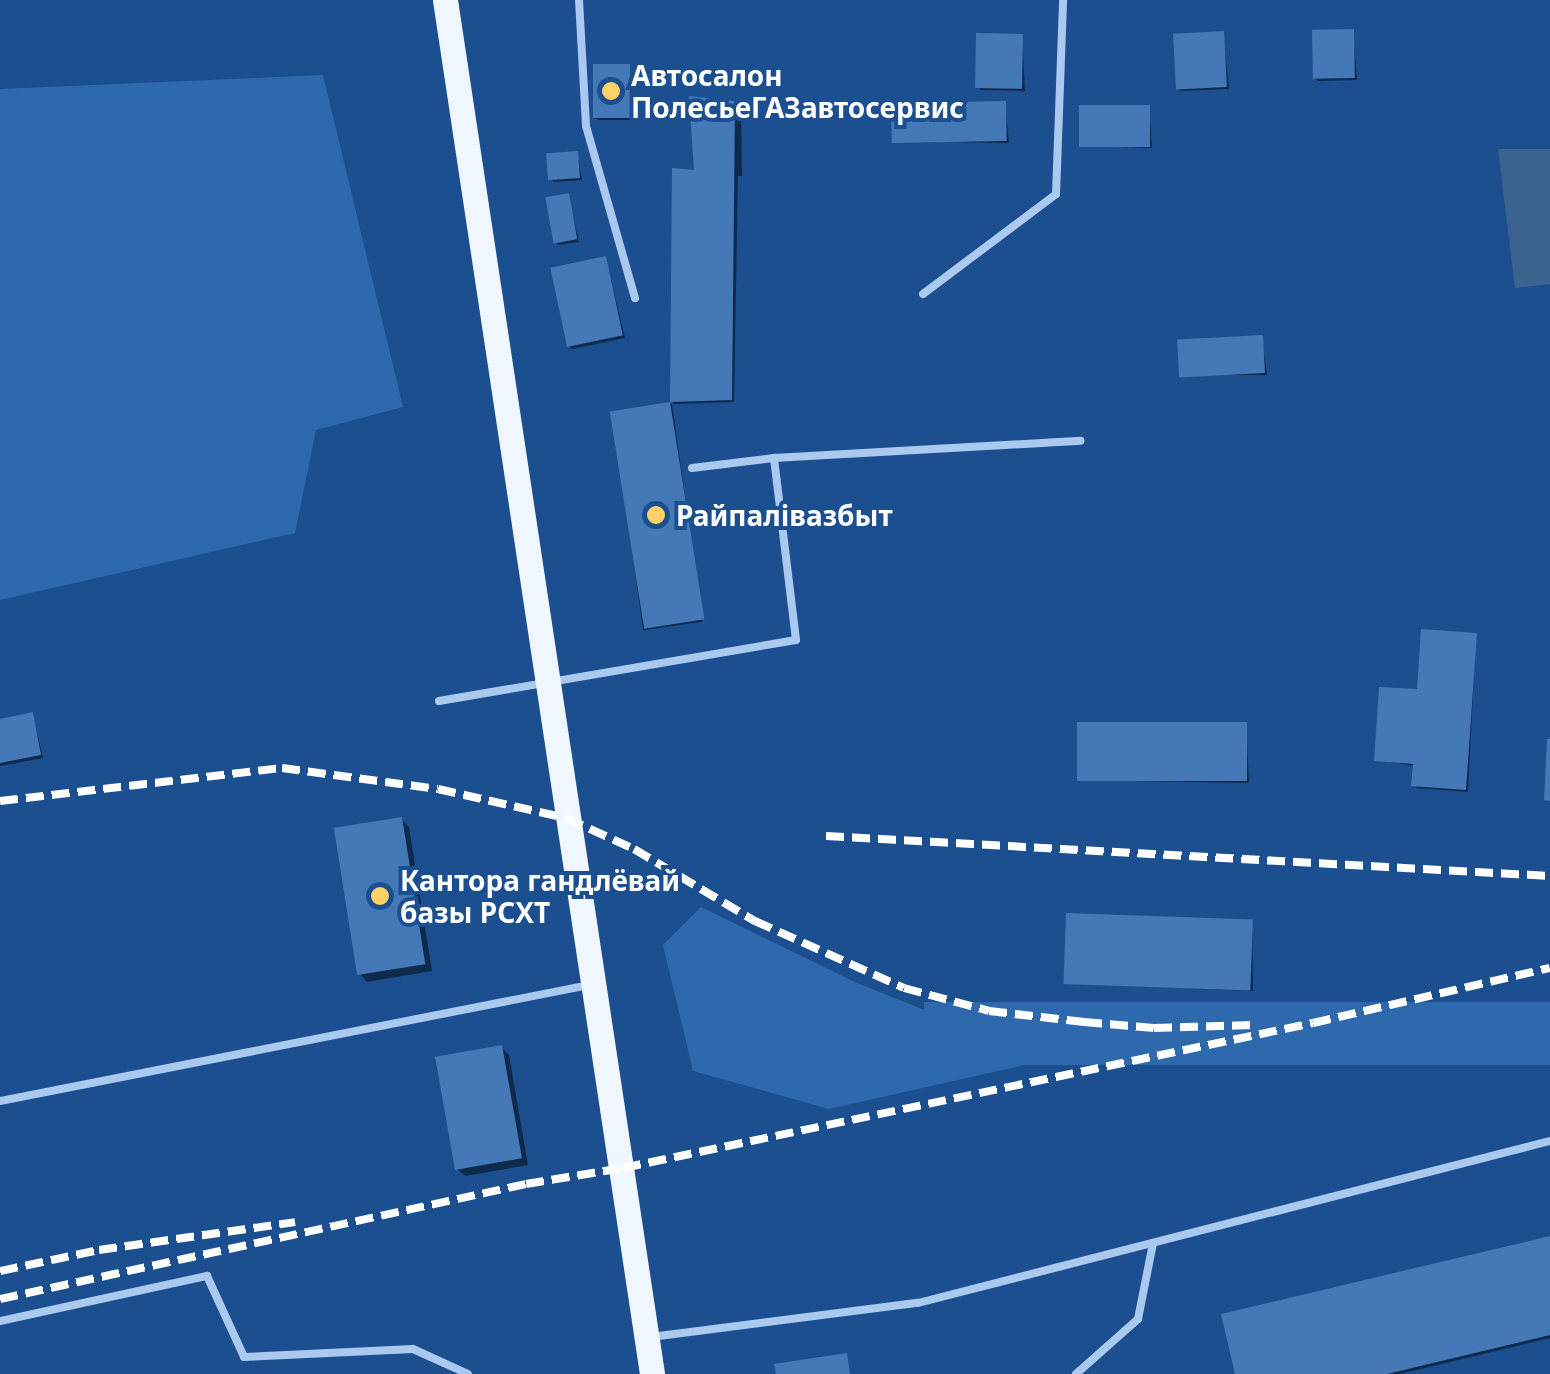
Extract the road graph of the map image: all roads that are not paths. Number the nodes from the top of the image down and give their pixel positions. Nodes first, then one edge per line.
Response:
1 (445, 0) edge
2 (580, 0) edge
3 (1063, 0) edge
4 (923, 294) dead end
5 (635, 298) dead end
6 (1080, 441) dead end
7 (774, 458) junction
8 (692, 468) dead end
9 (544, 680) junction
10 (439, 701) dead end
11 (593, 984) junction
12 (0, 1102) edge
13 (1550, 1141) edge
14 (1153, 1243) junction
15 (0, 1322) edge
16 (646, 1338) junction
17 (468, 1374) edge
18 (652, 1374) edge
19 (1076, 1374) edge

1 - 9 main road
2 - 5 lane
3 - 4 lane
6 - 7 lane
7 - 8 lane
7 - 9 lane
9 - 10 lane
9 - 11 main road
11 - 12 lane
11 - 16 main road
13 - 14 lane
14 - 16 lane
14 - 19 lane
15 - 17 lane
16 - 18 main road

